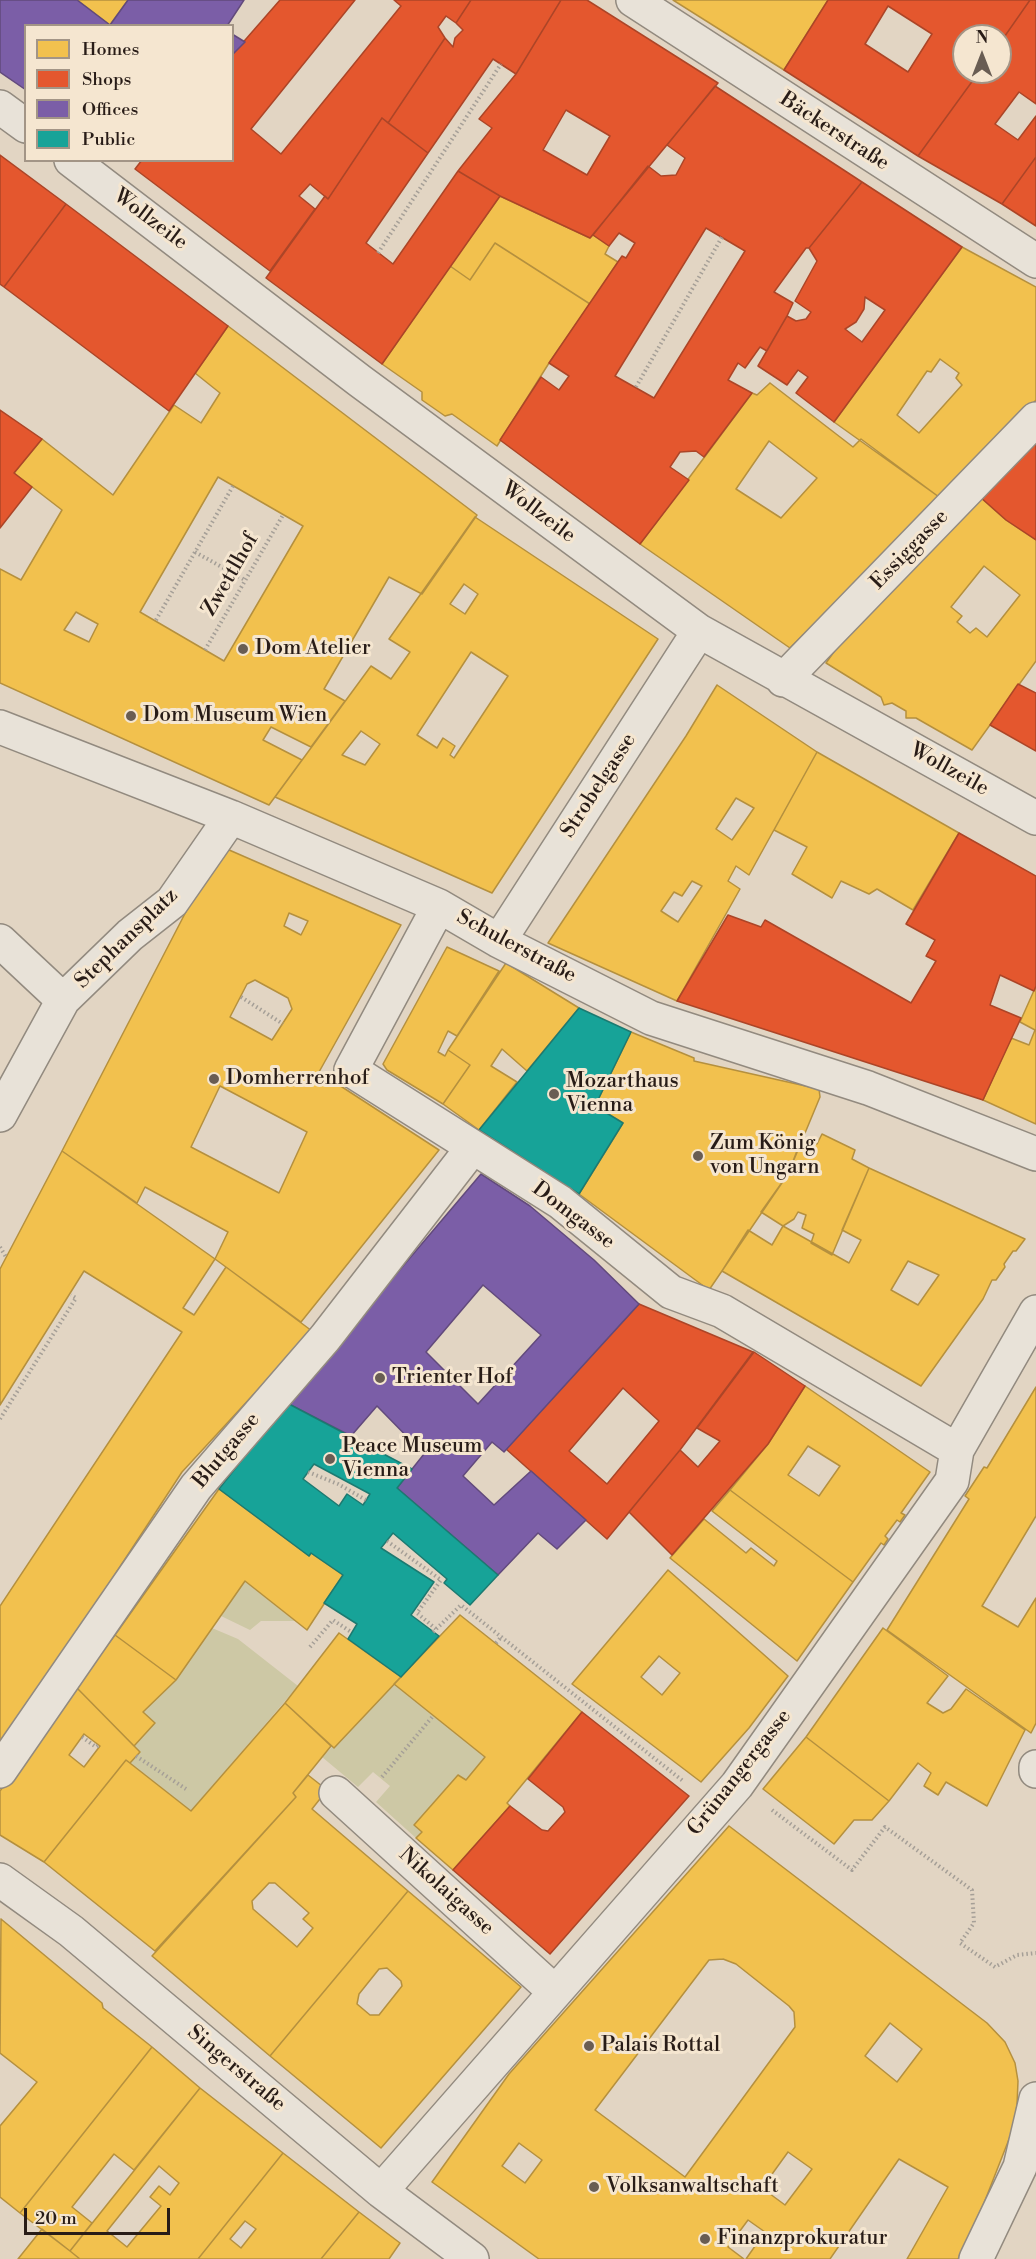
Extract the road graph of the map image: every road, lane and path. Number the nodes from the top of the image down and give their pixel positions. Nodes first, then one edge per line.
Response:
1 (633, 0) edge
2 (501, 64) dead end
3 (0, 107) edge
4 (24, 125) edge
5 (74, 162) edge
6 (722, 237) dead end
7 (378, 253) dead end
8 (1036, 261) edge
9 (636, 387) dead end
10 (1036, 419) edge
11 (233, 486) dead end
12 (283, 515) dead end
13 (195, 552) junction
14 (245, 580) junction
15 (156, 620) dead end
16 (699, 631) junction
17 (205, 650) dead end
18 (783, 680) junction
19 (0, 727) edge
20 (231, 817) junction
21 (1036, 818) edge
22 (439, 906) junction
23 (0, 941) edge
24 (499, 941) junction
25 (241, 997) dead end
26 (63, 1000) junction
27 (283, 1024) dead end
28 (0, 1115) edge
29 (473, 1147) junction
30 (1036, 1154) edge
31 (0, 1247) edge
32 (6, 1257) dead end
33 (71, 1295) dead end
34 (1036, 1312) edge
35 (0, 1419) edge
36 (957, 1450) junction
37 (308, 1472) dead end
38 (366, 1500) dead end
39 (387, 1541) dead end
40 (351, 1632) dead end
41 (502, 1636) junction
42 (496, 1643) dead end
43 (310, 1647) dead end
44 (433, 1716) dead end
45 (82, 1737) dead end
46 (99, 1745) dead end
47 (136, 1756) dead end
48 (0, 1771) edge
49 (675, 1775) dead end
50 (381, 1778) dead end
51 (186, 1789) dead end
52 (336, 1793) dead end
53 (766, 1806) dead end
54 (0, 1880) edge
55 (1036, 1953) edge
56 (555, 1992) junction
57 (1036, 2099) edge
58 (381, 2192) junction
59 (450, 2253) edge
60 (976, 2259) edge

1 - 8 street, Bäckerstraße
2 - 7 path
3 - 4 street
5 - 16 street, Wollzeile
6 - 9 path
10 - 18 street, Essiggasse
11 - 13 path, Zwettlhof
12 - 14 path, Zwettlhof
13 - 14 path
13 - 15 path, Zwettlhof
14 - 17 path, Zwettlhof
16 - 18 street, Wollzeile
16 - 24 street, Strobelgasse
18 - 21 street, Wollzeile
19 - 20 street, Schulerstraße
20 - 22 street, Schulerstraße
20 - 26 street, Stephansplatz
22 - 24 street, Schulerstraße
22 - 29 street, Domgasse
23 - 26 street, Stephansplatz
24 - 30 street, Schulerstraße
25 - 27 path
26 - 28 street, Stephansplatz
29 - 36 street, Domgasse
29 - 48 street, Blutgasse
31 - 32 path
33 - 35 path
34 - 36 street, Grünangergasse
36 - 56 street, Grünangergasse
37 - 38 path
39 - 41 path
40 - 43 path
41 - 42 path
41 - 49 path
44 - 50 path
45 - 46 path
47 - 51 path
52 - 56 street, Nikolaigasse
53 - 55 path
54 - 58 street, Singerstraße
56 - 58 street, Grünangergasse
57 - 60 street
58 - 59 street, Singerstraße

